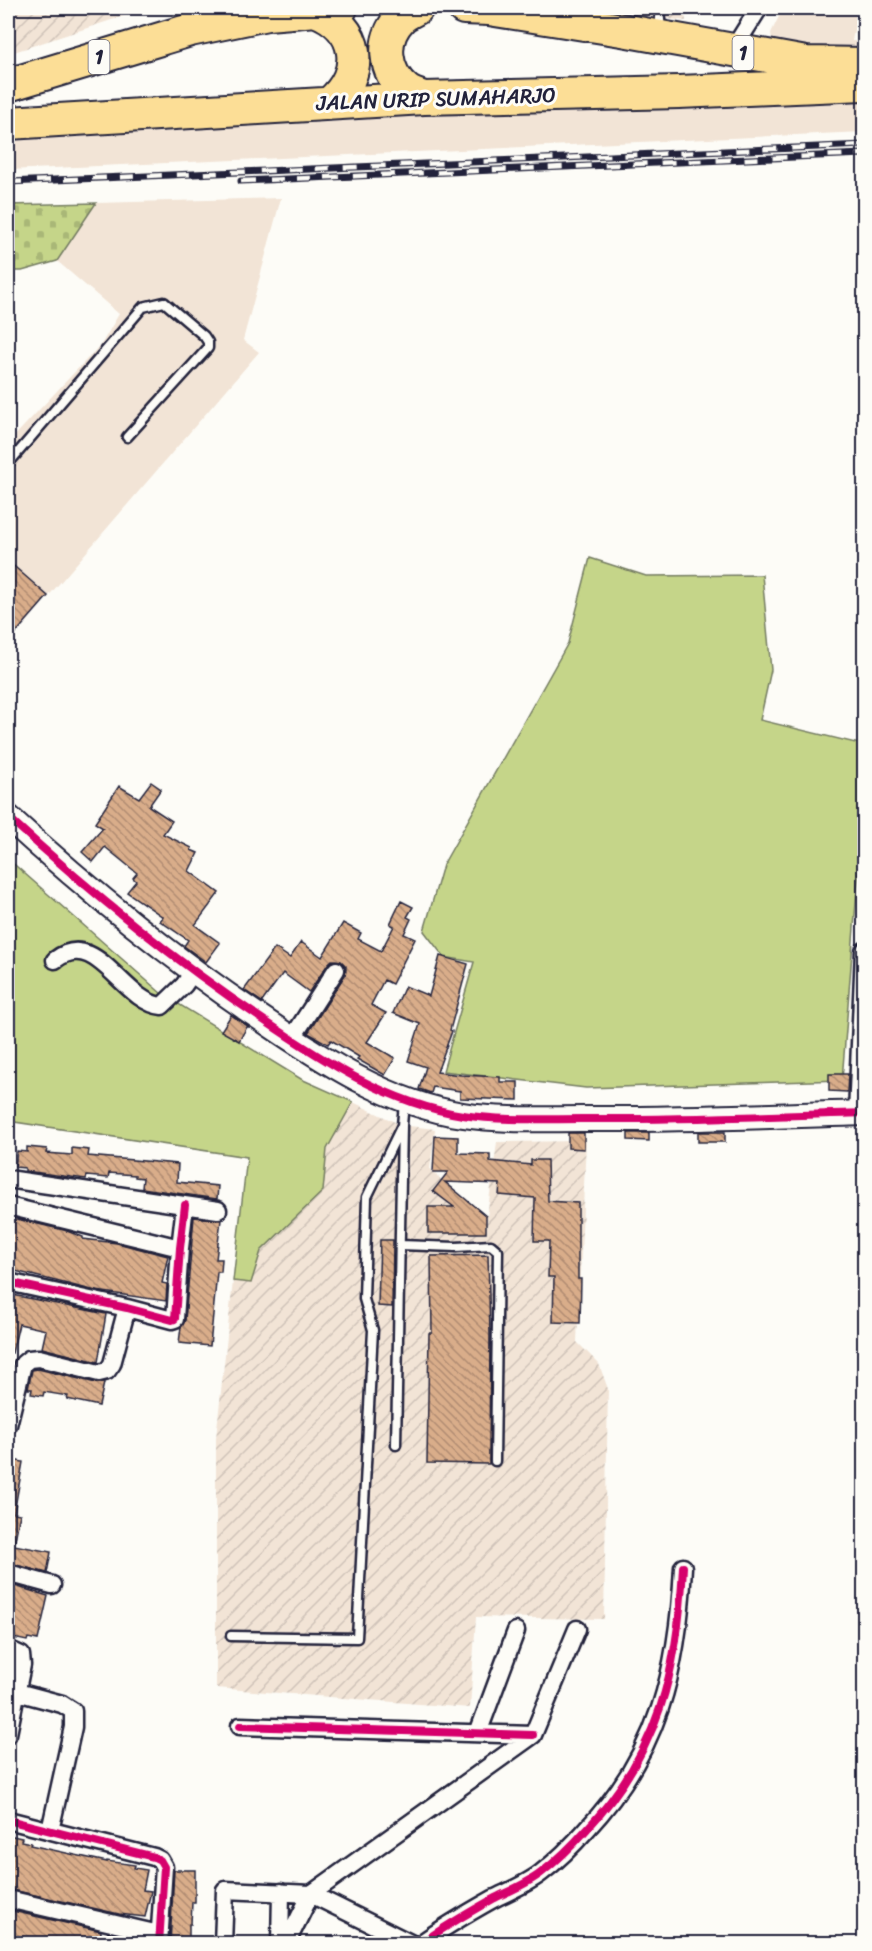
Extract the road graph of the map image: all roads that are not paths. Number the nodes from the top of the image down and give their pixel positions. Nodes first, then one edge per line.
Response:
1 (417, 8) edge
2 (464, 8) edge
3 (759, 8) edge
4 (328, 9) edge
5 (661, 23) edge
6 (732, 51) junction
7 (864, 64) edge
8 (864, 84) edge
9 (8, 85) edge
10 (424, 98) junction
11 (330, 103) junction
12 (8, 123) edge
13 (127, 437) dead end
14 (8, 464) edge
15 (8, 817) edge
16 (864, 951) edge
17 (55, 960) dead end
18 (336, 970) dead end
19 (193, 972) junction
20 (291, 1040) junction
21 (405, 1100) junction
22 (861, 1113) edge
23 (402, 1125) junction
24 (8, 1179) edge
25 (185, 1205) junction
26 (8, 1206) edge
27 (218, 1210) dead end
28 (400, 1245) junction
29 (180, 1248) junction
30 (8, 1282) edge
31 (127, 1308) junction
32 (8, 1425) edge
33 (396, 1445) dead end
34 (495, 1461) dead end
35 (683, 1567) dead end
36 (8, 1573) edge
37 (52, 1586) dead end
38 (577, 1629) dead end
39 (516, 1631) dead end
40 (231, 1636) dead end
41 (8, 1649) edge
42 (17, 1692) junction
43 (240, 1726) dead end
44 (478, 1733) junction
45 (8, 1734) edge
46 (532, 1735) junction
47 (8, 1820) edge
48 (50, 1831) junction
49 (281, 1892) junction
50 (311, 1894) junction
51 (8, 1899) edge
52 (159, 1939) edge
53 (223, 1944) edge
54 (280, 1944) edge
55 (286, 1944) edge
56 (412, 1944) edge
57 (420, 1944) edge

1 - 10 highway
2 - 5 highway, 1
3 - 6 street
4 - 9 highway, 1
4 - 11 highway
5 - 6 highway, 1
6 - 7 highway, 1
8 - 10 highway, JALAN URIP SUMAHARJO / 1
10 - 11 highway, JALAN URIP SUMAHARJO / 1
11 - 12 highway, JALAN URIP SUMAHARJO / 1
13 - 14 lane
15 - 19 street
16 - 22 street
17 - 19 street
18 - 20 street
19 - 20 street
20 - 21 street
21 - 22 street
21 - 23 lane
23 - 28 lane
23 - 40 lane
24 - 25 street
25 - 27 street
25 - 29 street
26 - 29 street
28 - 33 lane
28 - 34 lane
29 - 31 street
30 - 31 street
31 - 32 street
35 - 57 street
36 - 37 street
38 - 46 street
39 - 44 street
41 - 42 street
42 - 45 street
42 - 48 street
43 - 44 street
44 - 46 street
46 - 50 street
47 - 48 street
48 - 52 street
49 - 50 street
49 - 53 street
49 - 54 street
50 - 55 street
50 - 56 street
51 - 52 street

